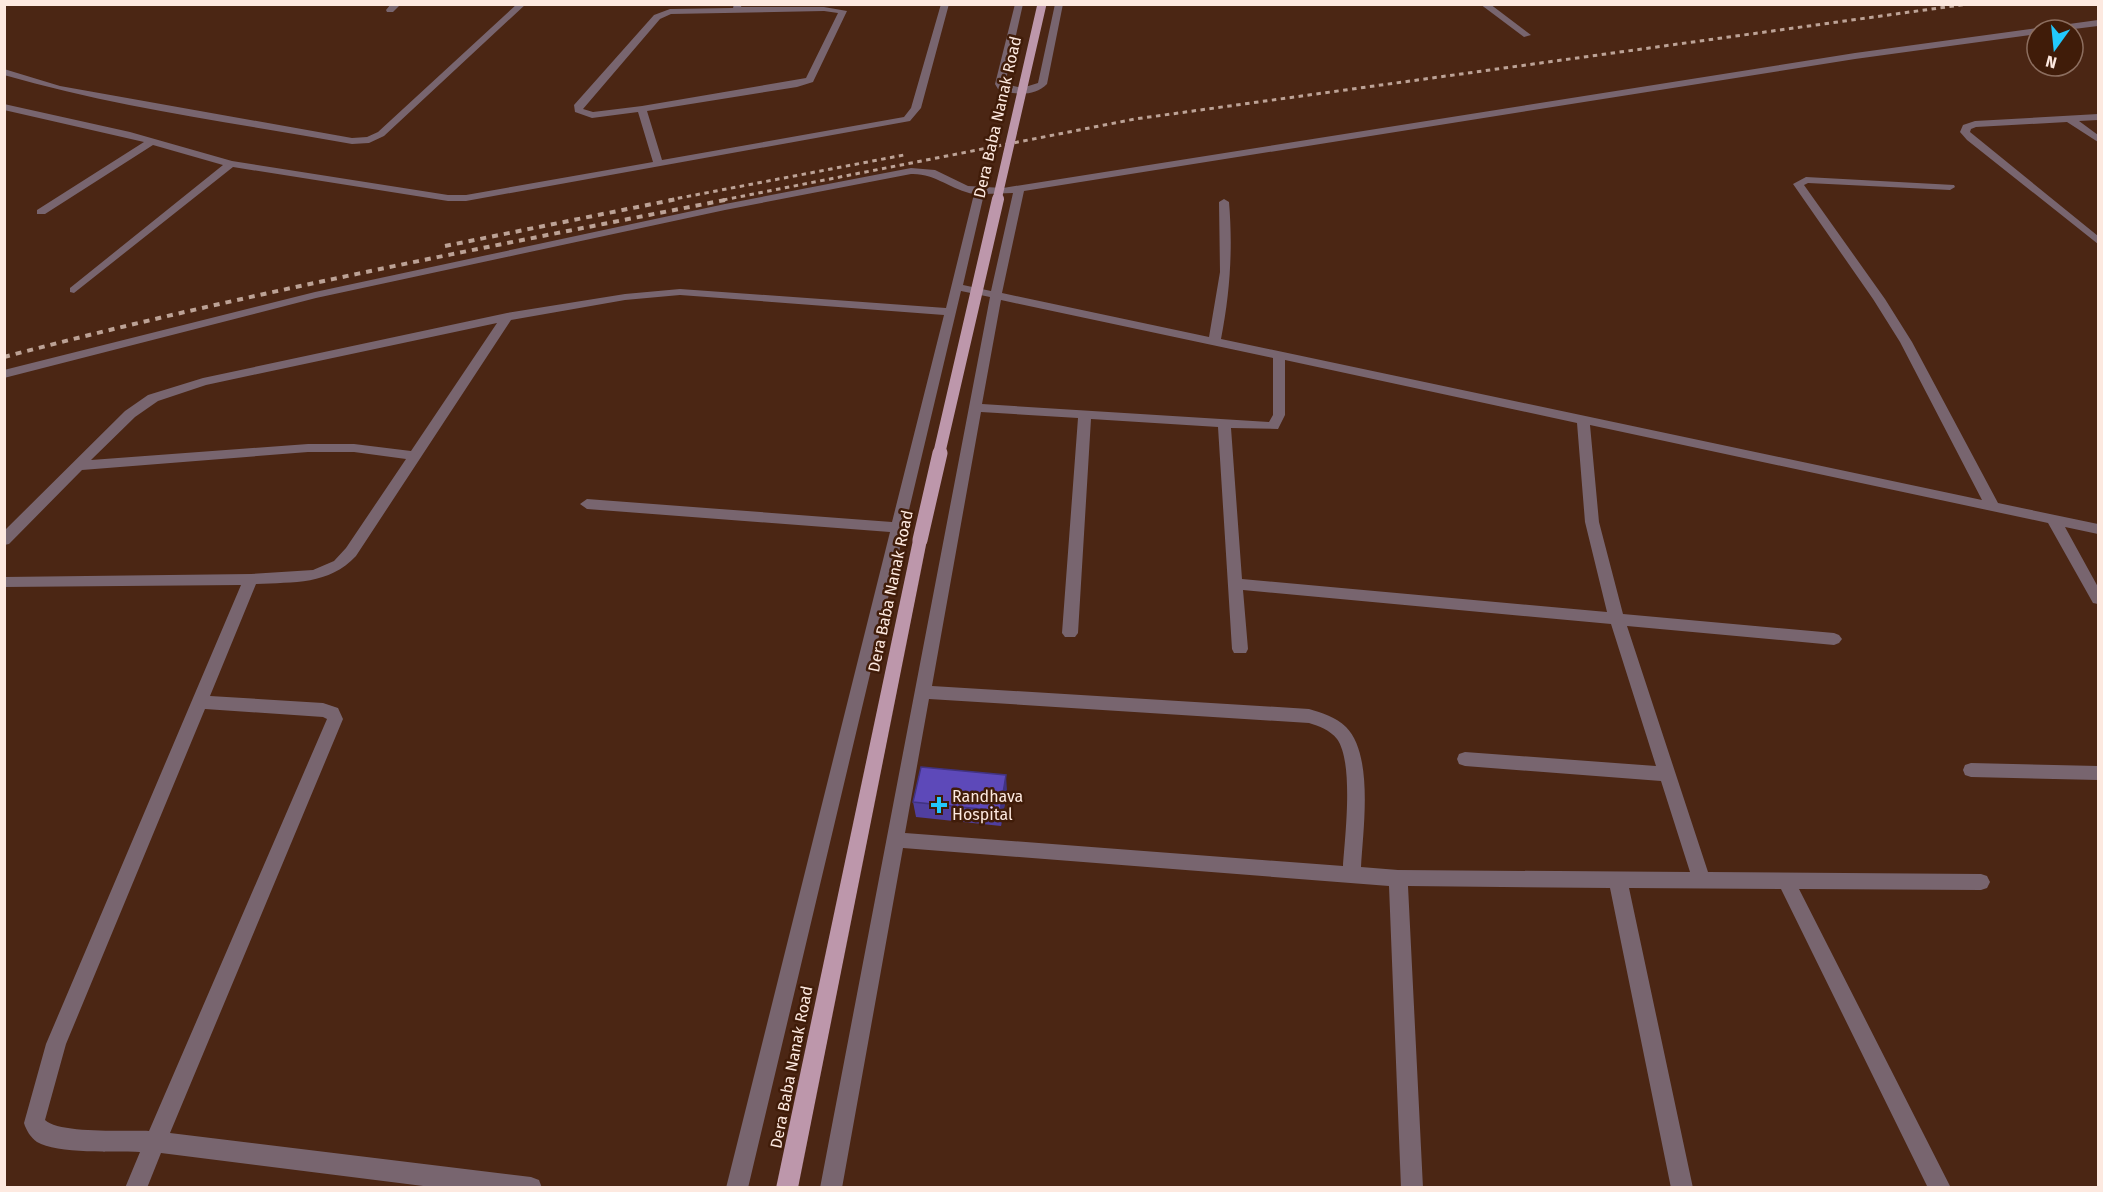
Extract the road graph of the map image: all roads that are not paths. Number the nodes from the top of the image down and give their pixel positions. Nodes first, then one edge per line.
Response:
1 (522, 4) edge
2 (945, 4) edge
3 (1019, 4) edge
4 (1042, 4) edge
5 (1059, 4) edge
6 (1484, 4) edge
7 (737, 7) edge
8 (2025, 33) edge
9 (1527, 35) dead end
10 (5, 73) edge
11 (4, 107) edge
12 (642, 109) junction
13 (2098, 117) edge
14 (2070, 119) junction
15 (2098, 139) edge
16 (152, 141) junction
17 (658, 162) junction
18 (231, 164) junction
19 (1950, 187) dead end
20 (1019, 189) junction
21 (980, 191) junction
22 (1224, 202) dead end
23 (41, 212) dead end
24 (2098, 241) edge
25 (957, 287) junction
26 (74, 290) dead end
27 (996, 295) junction
28 (951, 312) junction
29 (507, 317) junction
30 (1214, 342) junction
31 (1279, 355) junction
32 (4, 374) edge
33 (975, 408) junction
34 (1085, 414) junction
35 (1583, 420) junction
36 (1224, 424) junction
37 (415, 456) junction
38 (78, 466) junction
39 (586, 504) dead end
40 (1993, 507) junction
41 (2053, 519) junction
42 (899, 528) junction
43 (2098, 529) edge
44 (8, 532) edge
45 (251, 579) junction
46 (4, 582) edge
47 (1235, 584) junction
48 (2098, 599) edge
49 (1617, 621) junction
50 (1070, 633) dead end
51 (1834, 639) dead end
52 (1240, 649) dead end
53 (922, 692) junction
54 (200, 702) junction
55 (1465, 759) dead end
56 (1971, 770) dead end
57 (2098, 773) edge
58 (1668, 774) junction
59 (895, 840) junction
60 (1352, 874) junction
61 (1398, 878) junction
62 (1618, 880) junction
63 (1702, 880) junction
64 (1786, 881) junction
65 (1981, 882) dead end
66 (157, 1142) junction
67 (136, 1188) edge
68 (531, 1188) edge
69 (738, 1188) edge
70 (787, 1188) edge
71 (831, 1188) edge
72 (1412, 1188) edge
73 (1682, 1188) edge
74 (1940, 1188) edge

1 - 10 street
2 - 17 street
3 - 5 street
4 - 70 main road, Dera Baba Nanak Road, bridge
6 - 9 street
7 - 12 street
7 - 12 street
8 - 20 street
11 - 16 street
12 - 17 street
13 - 14 street
14 - 15 street
14 - 24 street
16 - 18 street
16 - 23 street
17 - 18 street
18 - 26 street
19 - 40 street
20 - 21 street
20 - 27 street
21 - 25 street
21 - 32 street
22 - 30 street
25 - 27 street
25 - 28 street
27 - 30 street
27 - 33 street
28 - 29 street
28 - 42 street
29 - 37 street
29 - 38 street
30 - 31 street
31 - 35 street
31 - 36 street
33 - 34 street
33 - 53 street
34 - 36 street
34 - 50 street
35 - 40 street
35 - 49 street
36 - 47 street
37 - 38 street
37 - 45 street
38 - 44 street
39 - 42 street
40 - 41 street
41 - 43 street
41 - 48 street
42 - 69 street
45 - 46 street
45 - 54 street
47 - 49 street
47 - 52 street
49 - 51 street
49 - 58 street
53 - 59 street
53 - 60 street
54 - 66 street
54 - 66 street
55 - 58 street
56 - 57 street
58 - 63 street
59 - 60 street
59 - 71 street
60 - 61 street
61 - 62 street
61 - 72 street
62 - 63 street
62 - 73 street
63 - 64 street
64 - 65 street
64 - 74 street
66 - 67 street
66 - 68 street

